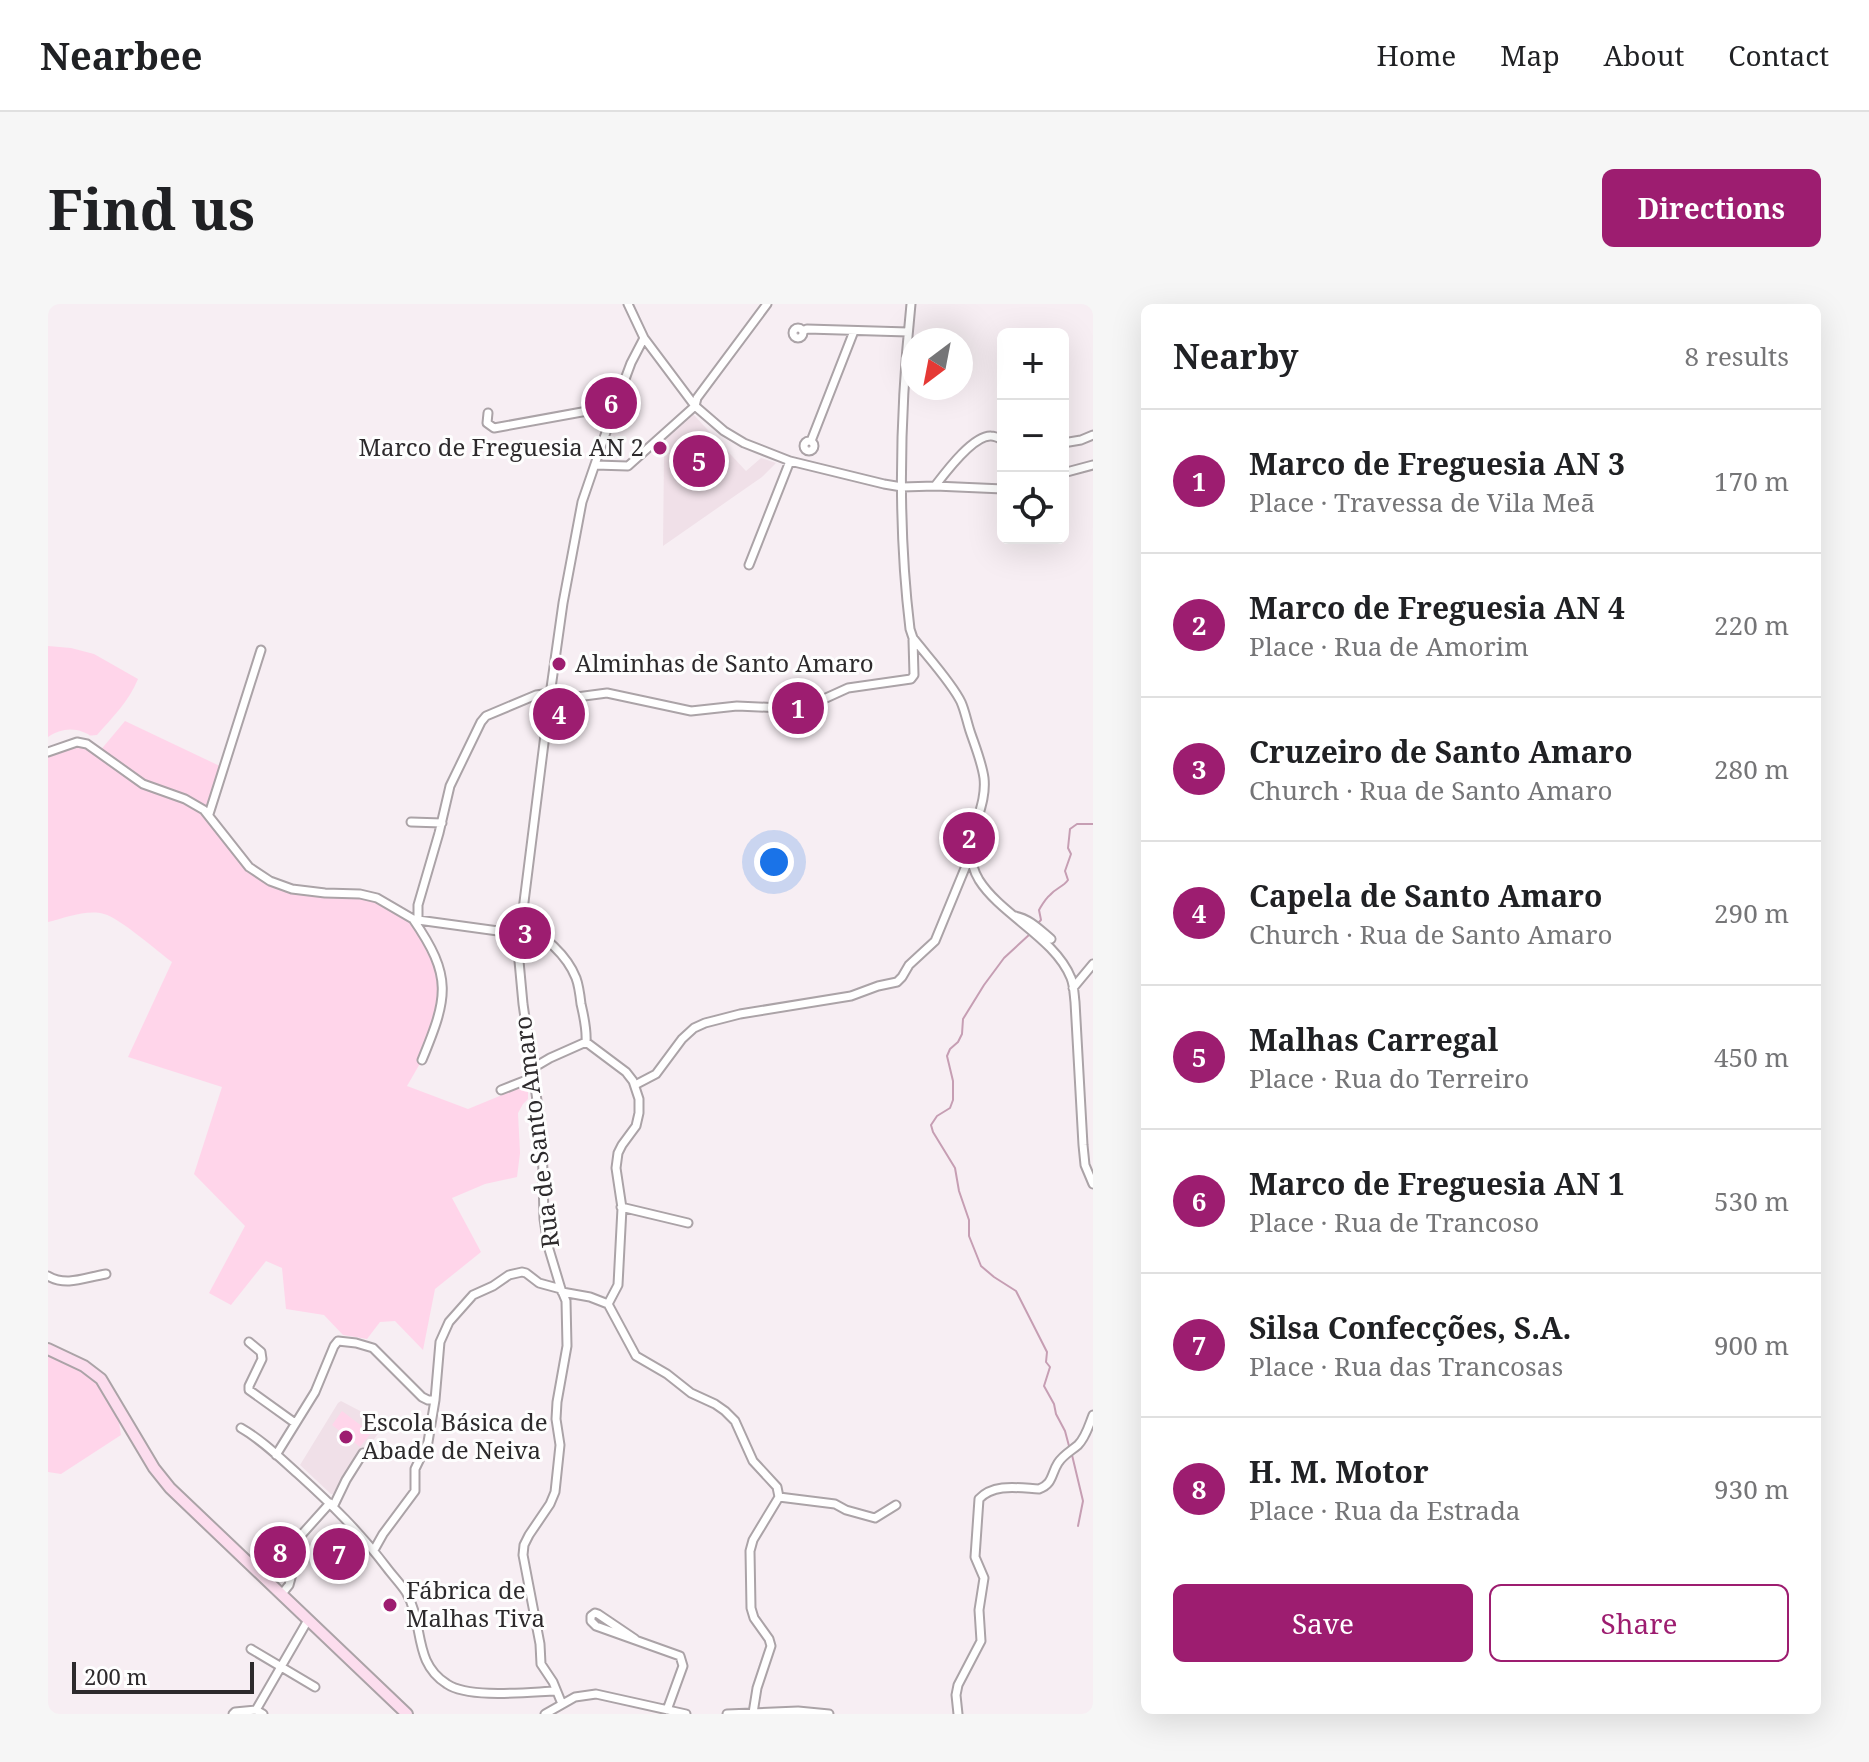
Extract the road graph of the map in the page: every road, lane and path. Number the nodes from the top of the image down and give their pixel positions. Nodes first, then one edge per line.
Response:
1 (628, 304) edge
2 (767, 304) edge
3 (911, 304) edge
4 (908, 328) edge
5 (803, 331) dead end
6 (854, 331) junction
7 (901, 332) edge
8 (644, 338) junction
9 (904, 400) edge
10 (615, 406) junction
11 (695, 406) junction
12 (488, 413) dead end
13 (1093, 435) edge
14 (997, 438) edge
15 (811, 441) dead end
16 (1069, 442) edge
17 (790, 461) junction
18 (595, 465) junction
19 (1093, 465) edge
20 (1067, 472) edge
21 (935, 486) junction
22 (902, 487) junction
23 (997, 489) edge
24 (749, 565) dead end
25 (913, 638) junction
26 (261, 650) dead end
27 (550, 695) junction
28 (48, 752) edge
29 (209, 814) junction
30 (411, 822) dead end
31 (442, 823) junction
32 (970, 856) junction
33 (1013, 915) junction
34 (416, 919) junction
35 (522, 924) junction
36 (520, 938) junction
37 (1051, 939) dead end
38 (546, 941) junction
39 (1093, 964) edge
40 (1073, 988) junction
41 (586, 1042) junction
42 (422, 1060) dead end
43 (533, 1068) junction
44 (534, 1077) junction
45 (635, 1085) junction
46 (501, 1090) dead end
47 (1093, 1184) edge
48 (621, 1207) junction
49 (688, 1223) dead end
50 (106, 1274) dead end
51 (48, 1276) edge
52 (561, 1290) junction
53 (608, 1304) junction
54 (249, 1342) dead end
55 (48, 1349) edge
56 (435, 1400) junction
57 (1093, 1415) edge
58 (295, 1423) junction
59 (241, 1428) dead end
60 (363, 1453) dead end
61 (276, 1455) junction
62 (779, 1497) junction
63 (332, 1505) junction
64 (896, 1505) dead end
65 (374, 1550) junction
66 (281, 1595) junction
67 (308, 1620) junction
68 (635, 1639) junction
69 (251, 1649) dead end
70 (281, 1667) junction
71 (315, 1687) dead end
72 (556, 1691) junction
73 (566, 1702) junction
74 (667, 1710) junction
75 (259, 1712) edge
76 (756, 1713) edge
77 (233, 1714) edge
78 (407, 1714) edge
79 (545, 1714) edge
80 (568, 1714) edge
81 (686, 1714) edge
82 (727, 1714) edge
83 (829, 1714) edge
84 (958, 1714) edge

1 - 8 street
2 - 11 street
3 - 4 street
5 - 6 street
6 - 7 street
6 - 15 street
8 - 10 street, Rua de Santo Amaro
8 - 11 street
9 - 22 street
10 - 12 street
10 - 18 street, Rua de Santo Amaro
11 - 17 street
11 - 18 street
13 - 16 street
14 - 21 street
17 - 22 street
17 - 24 street
18 - 27 street, Rua de Santo Amaro
19 - 20 street
21 - 22 street
21 - 23 street
22 - 25 street
25 - 27 street
25 - 32 street
26 - 29 street
27 - 31 street
27 - 35 street, Rua de Santo Amaro
28 - 29 street
29 - 34 street
30 - 31 street
31 - 34 street
32 - 33 street
32 - 45 street
33 - 37 street
33 - 40 street
34 - 36 street
34 - 42 street
35 - 36 street, Rua de Santo Amaro
35 - 38 street
36 - 38 street
36 - 43 street, Rua de Santo Amaro
38 - 41 street
39 - 40 street
40 - 47 street
41 - 43 street
41 - 45 street
43 - 44 street, Rua de Santo Amaro
44 - 46 street
44 - 52 street, Rua de Santo Amaro
45 - 48 street
48 - 49 street
48 - 53 street
50 - 51 street
52 - 53 street
52 - 56 street
52 - 72 street, Rua de Santo Amaro
53 - 62 street
54 - 58 street
55 - 66 main road
56 - 58 street
56 - 65 street
57 - 84 street
58 - 61 street
59 - 61 street
60 - 63 street
61 - 63 street
62 - 64 street
62 - 76 street
63 - 65 street
63 - 66 street
65 - 72 street
66 - 67 main road
67 - 70 street
67 - 78 main road
68 - 68 street
68 - 74 street
69 - 70 street
70 - 71 street
70 - 75 street
72 - 73 street, Rua de Santo Amaro
73 - 74 street
73 - 79 street
73 - 80 street
74 - 81 street
75 - 77 street
76 - 82 street
76 - 83 street

